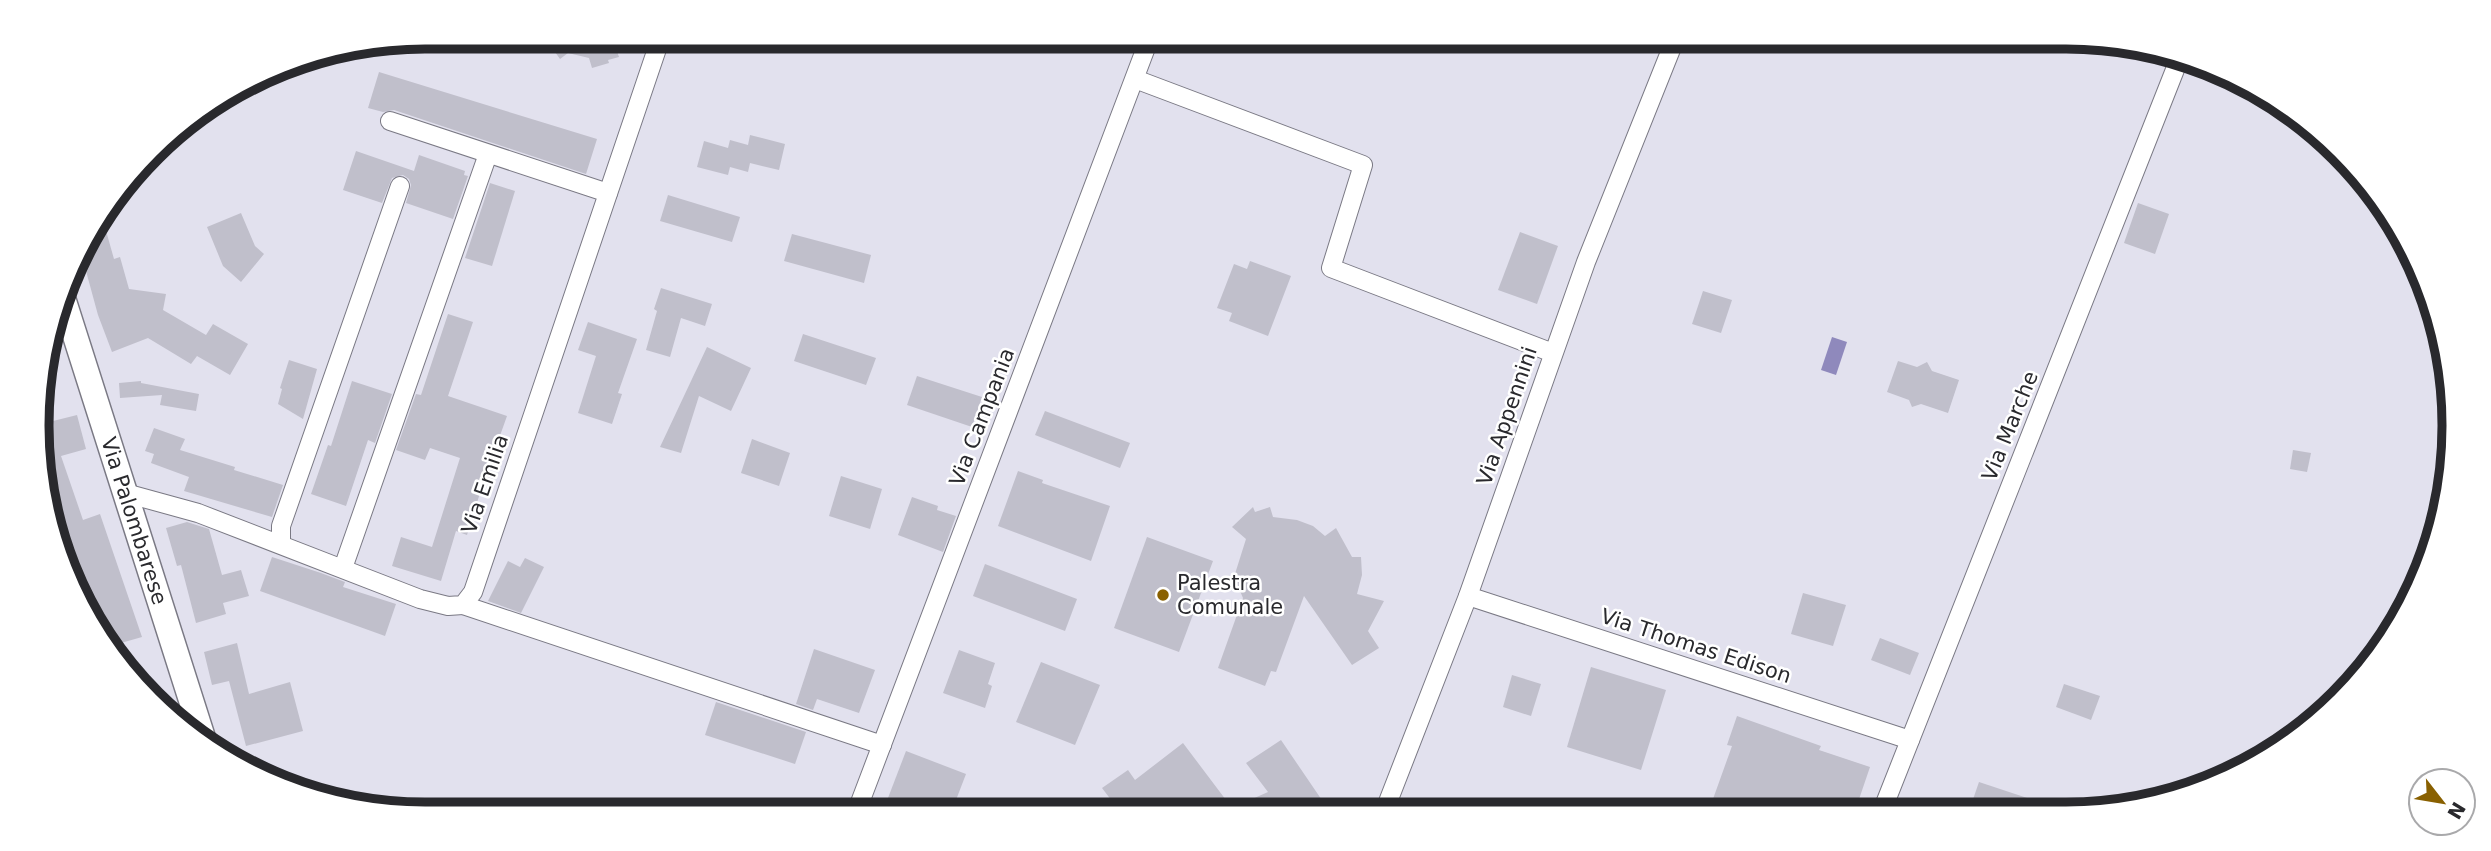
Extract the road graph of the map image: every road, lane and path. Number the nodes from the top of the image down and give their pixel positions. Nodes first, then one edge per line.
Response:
1 (657, 49) edge
2 (1146, 49) edge
3 (1671, 49) edge
4 (2176, 66) edge
5 (1135, 79) junction
6 (390, 121) dead end
7 (488, 154) junction
8 (401, 186) dead end
9 (608, 193) junction
10 (67, 309) edge
11 (1553, 353) junction
12 (125, 493) junction
13 (281, 544) junction
14 (343, 568) junction
15 (1468, 596) junction
16 (463, 605) junction
17 (199, 727) edge
18 (1910, 740) junction
19 (882, 745) junction
20 (860, 802) edge
21 (1388, 802) edge
22 (1886, 802) edge

1 - 9 street, Via Emilia
2 - 5 street, Via Campania
3 - 11 street, Via Appennini
4 - 18 street, Via Marche
5 - 11 street
5 - 19 street, Via Campania
6 - 7 street
7 - 9 street
7 - 14 street
8 - 13 street
9 - 16 street, Via Emilia
10 - 12 main road, Via Palombarese
11 - 15 street, Via Appennini
12 - 13 street
12 - 17 main road, Via Palombarese
13 - 14 street
14 - 16 street
15 - 18 street, Via Thomas Edison
15 - 21 street, Via Appennini
16 - 19 street
18 - 22 street, Via Marche
19 - 20 street, Via Campania

